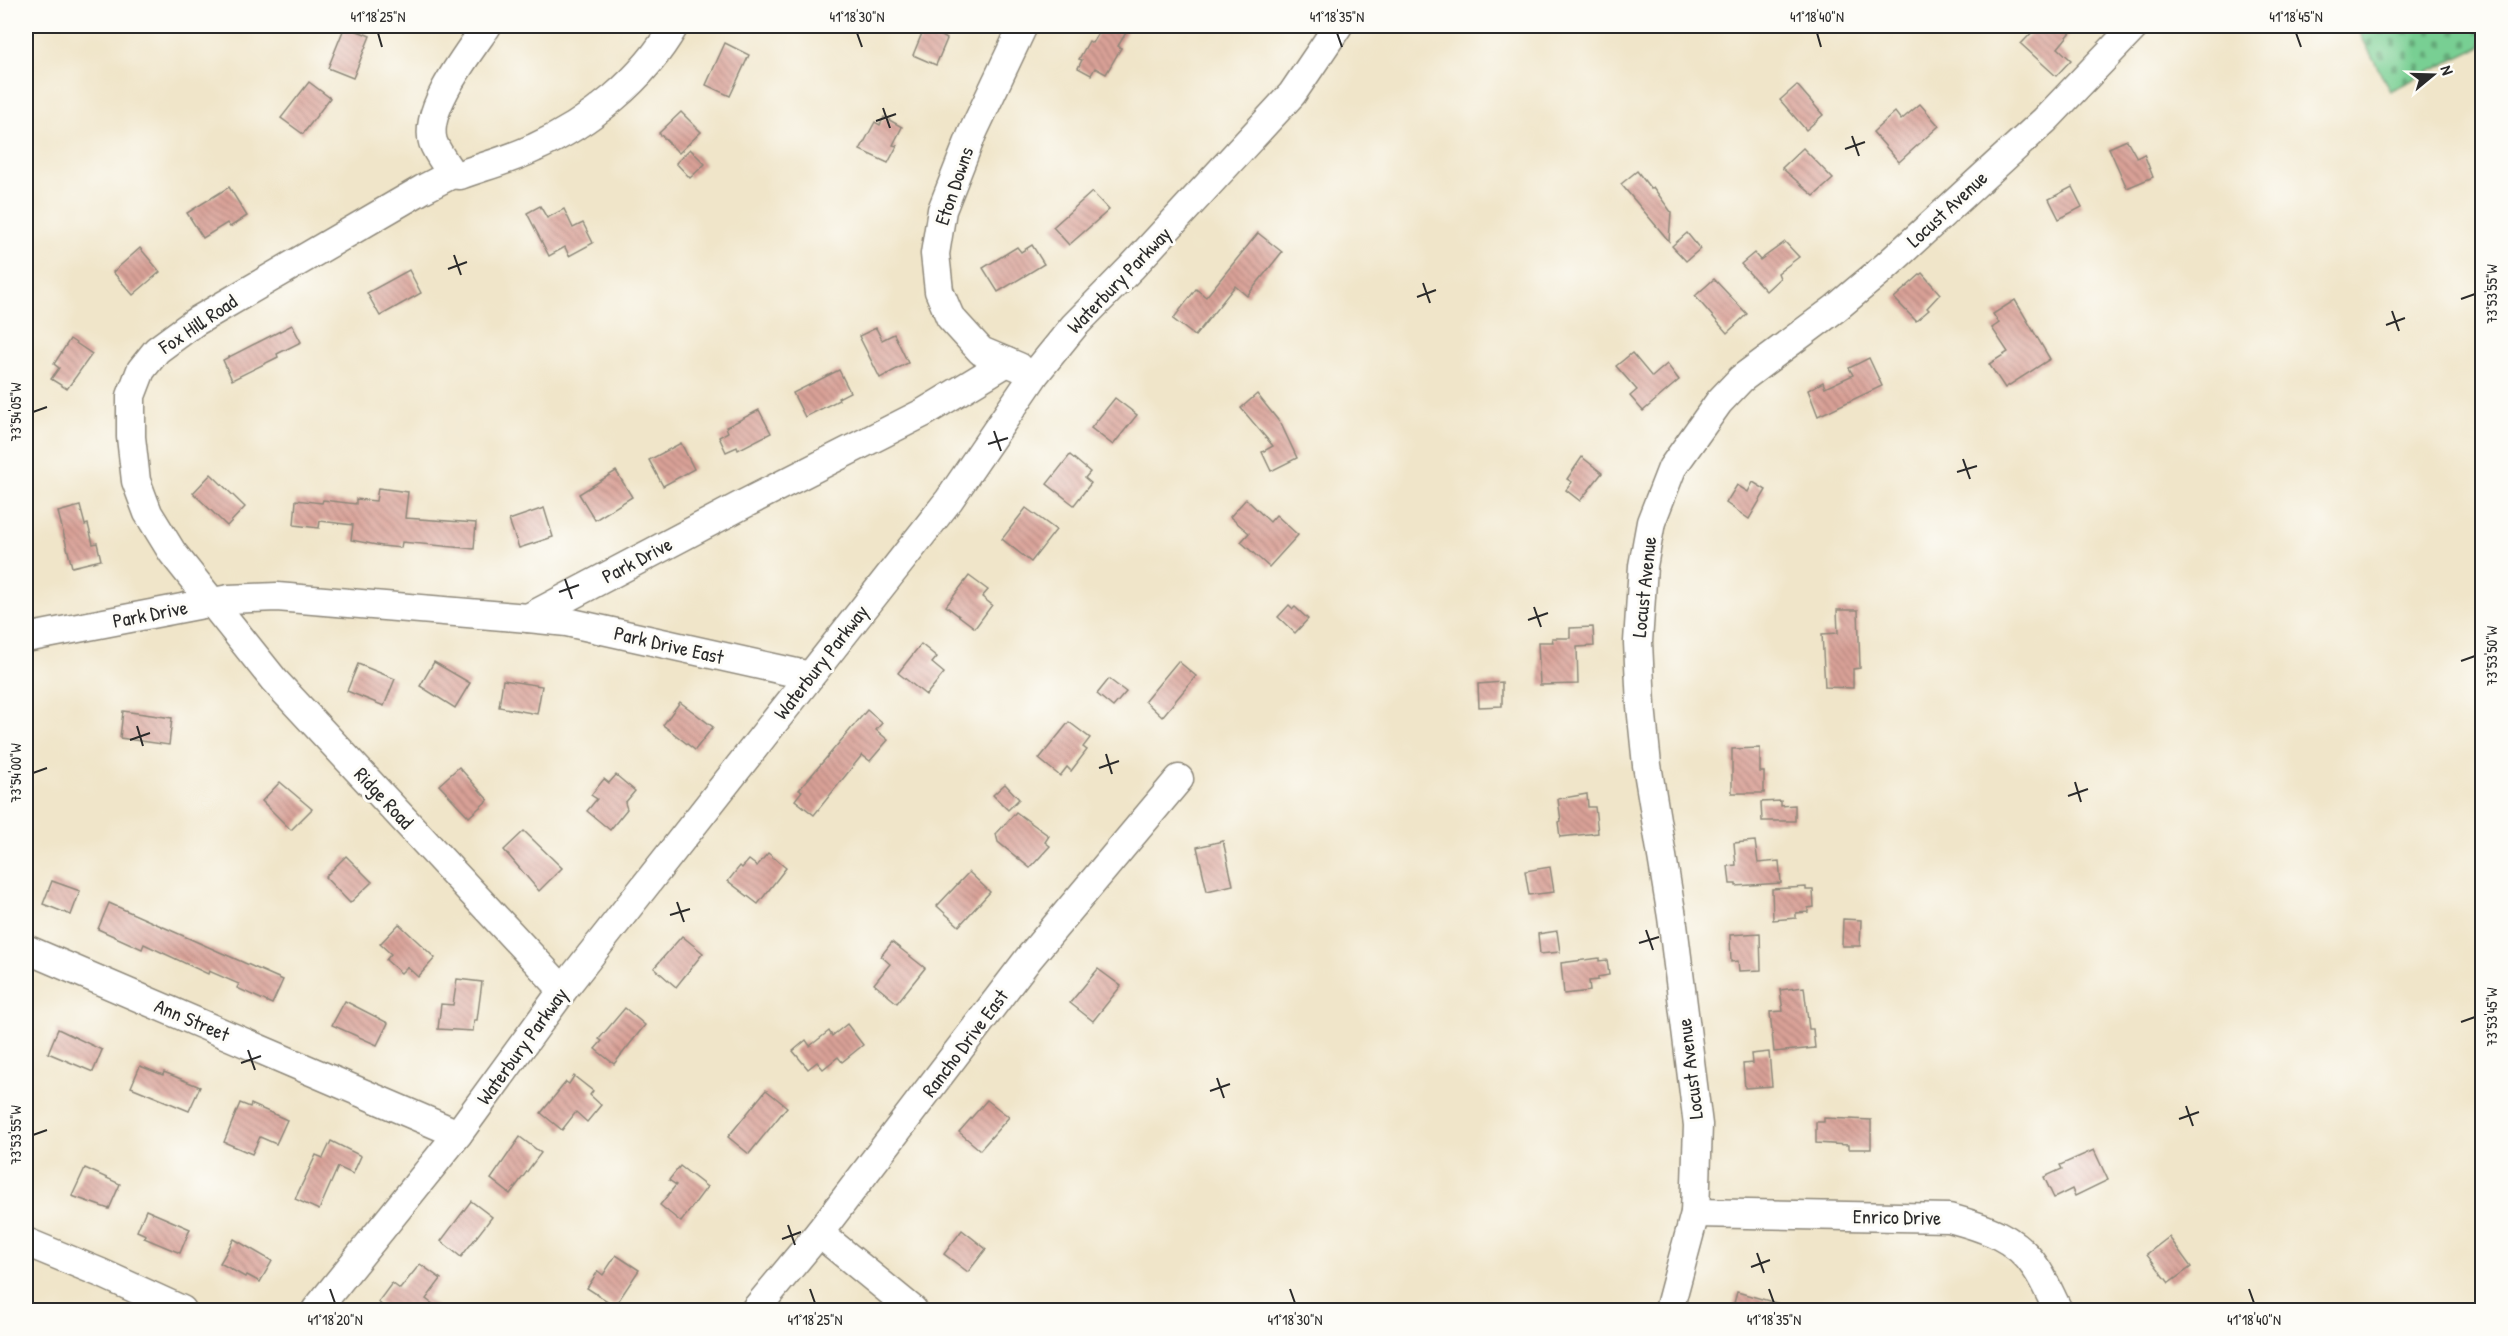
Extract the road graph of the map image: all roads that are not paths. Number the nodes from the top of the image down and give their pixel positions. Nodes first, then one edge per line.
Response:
1 (487, 26) edge
2 (674, 26) edge
3 (1023, 26) edge
4 (1338, 26) edge
5 (2135, 26) edge
6 (452, 174) junction
7 (1006, 362) junction
8 (1035, 374) junction
9 (211, 602) junction
10 (528, 618) junction
11 (26, 638) edge
12 (810, 676) junction
13 (1179, 778) dead end
14 (26, 949) edge
15 (562, 990) junction
16 (458, 1134) junction
17 (1695, 1213) junction
18 (819, 1233) junction
19 (26, 1242) edge
20 (182, 1311) edge
21 (316, 1311) edge
22 (755, 1311) edge
23 (913, 1311) edge
24 (1669, 1311) edge
25 (2058, 1311) edge

1 - 6 street
2 - 6 street, Fox Hill Road
3 - 7 street, Eton Downs
4 - 8 street, Waterbury Parkway
5 - 17 street, Locust Avenue
6 - 9 street, Fox Hill Road
7 - 8 street
7 - 10 street, Park Drive
8 - 12 street, Waterbury Parkway
9 - 10 street, Park Drive
9 - 11 street, Park Drive
9 - 15 street, Ridge Road
10 - 12 street, Park Drive East
12 - 15 street, Waterbury Parkway
13 - 18 street, Rancho Drive East
14 - 16 street, Ann Street
15 - 16 street, Waterbury Parkway
16 - 21 street, Waterbury Parkway
17 - 24 street, Locust Avenue
17 - 25 street, Enrico Drive
18 - 22 street, Rancho Drive East
18 - 23 street
19 - 20 street

